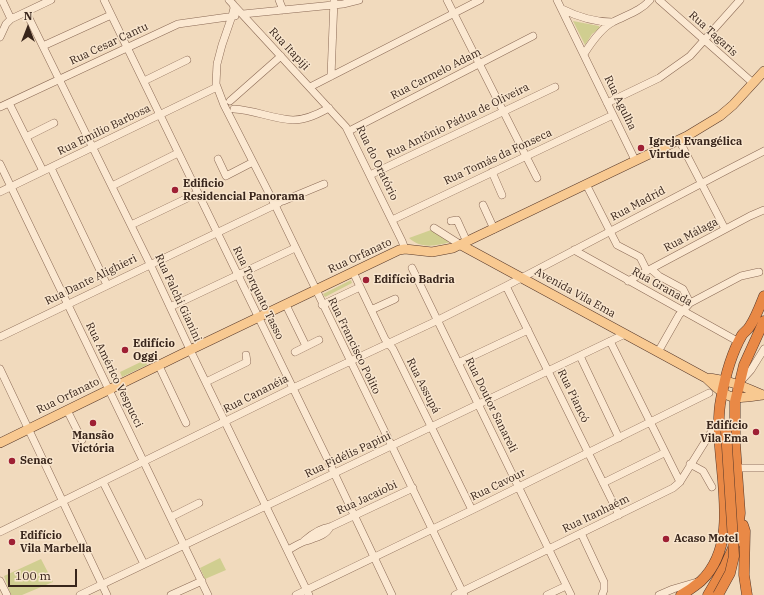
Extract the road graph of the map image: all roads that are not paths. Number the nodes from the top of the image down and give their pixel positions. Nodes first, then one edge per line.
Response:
1 (2, 0) edge
2 (104, 0) edge
3 (279, 0) edge
4 (359, 0) edge
5 (447, 0) edge
6 (480, 0) edge
7 (557, 0) edge
8 (650, 0) edge
9 (659, 0) edge
10 (740, 0) edge
11 (48, 1) edge
12 (231, 2) edge
13 (333, 2) edge
14 (561, 9) junction
15 (283, 10) junction
16 (26, 12) junction
17 (454, 13) junction
18 (243, 14) junction
19 (111, 15) junction
20 (232, 16) junction
21 (11, 19) junction
22 (612, 22) junction
23 (257, 30) junction
24 (533, 36) dead end
25 (0, 37) edge
26 (704, 41) junction
27 (43, 46) junction
28 (128, 48) junction
29 (584, 54) junction
30 (281, 56) junction
31 (187, 60) dead end
32 (480, 63) junction
33 (764, 71) edge
34 (331, 76) junction
35 (59, 80) junction
36 (144, 81) junction
37 (753, 83) junction
38 (217, 87) junction
39 (310, 87) junction
40 (555, 87) dead end
41 (9, 103) junction
42 (608, 103) junction
43 (231, 105) junction
44 (0, 107) edge
45 (329, 108) junction
46 (504, 112) junction
47 (613, 114) junction
48 (160, 115) junction
49 (54, 123) dead end
50 (349, 131) junction
51 (26, 137) junction
52 (678, 140) junction
53 (93, 147) junction
54 (764, 151) edge
55 (178, 153) junction
56 (526, 156) junction
57 (218, 159) dead end
58 (635, 160) junction
59 (253, 162) junction
60 (0, 164) edge
61 (51, 168) junction
62 (43, 171) junction
63 (492, 172) junction
64 (370, 175) junction
65 (538, 178) dead end
66 (701, 183) junction
67 (324, 184) dead end
68 (112, 186) junction
69 (11, 187) junction
70 (588, 188) dead end
71 (0, 192) edge
72 (198, 193) junction
73 (502, 194) dead end
74 (279, 203) junction
75 (484, 205) dead end
76 (764, 210) edge
77 (392, 220) junction
78 (451, 222) dead end
79 (131, 225) junction
80 (434, 228) dead end
81 (494, 229) junction
82 (725, 229) junction
83 (610, 231) junction
84 (217, 232) junction
85 (464, 243) junction
86 (295, 248) junction
87 (404, 250) junction
88 (574, 250) junction
89 (150, 264) junction
90 (412, 268) dead end
91 (649, 270) junction
92 (353, 272) junction
93 (759, 272) dead end
94 (238, 275) junction
95 (523, 278) junction
96 (628, 281) junction
97 (107, 285) junction
98 (506, 286) junction
99 (360, 287) junction
100 (315, 290) junction
101 (764, 296) edge
102 (395, 299) dead end
103 (690, 303) junction
104 (68, 304) junction
105 (286, 305) junction
106 (322, 305) junction
107 (170, 307) junction
108 (372, 310) junction
109 (682, 311) junction
110 (258, 318) junction
111 (438, 320) junction
112 (764, 321) edge
113 (750, 328) junction
114 (528, 330) junction
115 (625, 334) junction
116 (0, 337) edge
117 (319, 340) dead end
118 (610, 341) junction
119 (739, 342) junction
120 (388, 343) junction
121 (306, 346) junction
122 (190, 350) junction
123 (764, 350) edge
124 (295, 352) dead end
125 (658, 352) junction
126 (246, 355) dead end
127 (580, 356) junction
128 (349, 361) junction
129 (458, 363) junction
130 (159, 366) junction
131 (0, 369) edge
132 (549, 372) junction
133 (706, 378) junction
134 (206, 382) junction
135 (731, 382) junction
136 (293, 388) junction
137 (109, 390) junction
138 (709, 393) dead end
139 (728, 396) junction
140 (764, 396) edge
141 (479, 405) junction
142 (67, 410) junction
143 (718, 421) junction
144 (186, 422) dead end
145 (225, 422) junction
146 (650, 423) junction
147 (432, 428) junction
148 (28, 429) junction
149 (619, 438) junction
150 (82, 440) dead end
151 (0, 443) edge
152 (392, 447) junction
153 (588, 453) junction
154 (664, 453) junction
155 (144, 462) junction
156 (690, 464) junction
157 (737, 468) junction
158 (764, 468) edge
159 (334, 474) junction
160 (103, 482) junction
161 (680, 482) junction
162 (603, 483) junction
163 (519, 487) junction
164 (712, 487) dead end
165 (413, 488) junction
166 (63, 501) junction
167 (199, 503) dead end
168 (266, 505) junction
169 (472, 510) junction
170 (740, 513) junction
171 (619, 515) junction
172 (354, 516) junction
173 (170, 517) junction
174 (432, 529) junction
175 (0, 532) edge
176 (581, 533) junction
177 (184, 545) junction
178 (549, 549) junction
179 (288, 550) junction
180 (374, 558) junction
181 (144, 564) junction
182 (0, 581) edge
183 (202, 581) junction
184 (701, 581) junction
185 (102, 584) junction
186 (566, 586) junction
187 (308, 592) edge
188 (463, 593) edge
189 (7, 595) edge
190 (80, 595) edge
191 (107, 595) edge
192 (171, 595) edge
193 (208, 595) edge
194 (296, 595) edge
195 (392, 595) edge
196 (455, 595) edge
197 (547, 595) edge
198 (571, 595) edge
199 (602, 595) edge
200 (659, 595) edge
201 (681, 595) edge
202 (708, 595) edge
203 (718, 595) edge
204 (747, 595) edge

1 - 21 street
2 - 19 street, Rua Torquato Tasso
3 - 15 street
4 - 13 street
5 - 17 street
6 - 17 street
7 - 14 street
8 - 22 street
9 - 26 street, Rua Tagaris
10 - 26 street
11 - 16 street
12 - 18 street, Rua Itapiji
12 - 20 street
13 - 15 street
13 - 34 street
14 - 22 street
14 - 29 street, Rua Agulha
15 - 18 street
16 - 21 street
16 - 27 street, Rua Falchi Gianini
17 - 32 street
17 - 34 street
18 - 23 street, Rua Itapiji
19 - 27 street
19 - 28 street, Rua Torquato Tasso
20 - 23 street
20 - 28 street, Rua Cesar Cantu
20 - 38 street
21 - 25 street
22 - 29 street
23 - 30 street, Rua Itapiji
24 - 32 street, Rua Carmelo Adam
26 - 37 street, Rua Tagaris
26 - 42 street
27 - 35 street, Rua Falchi Gianini
28 - 35 street, Rua Cesar Cantu
28 - 36 street, Rua Torquato Tasso
29 - 42 street, Rua Agulha
30 - 39 street, Rua Itapiji
30 - 43 street
31 - 36 street
32 - 46 street
32 - 50 street, Rua Carmelo Adam
33 - 37 main road, Rua Orfanato
34 - 39 street
35 - 41 street, Rua Cesar Cantu
35 - 53 street, Rua Falchi Gianini
36 - 48 street, Rua Torquato Tasso
37 - 52 main road, Rua Orfanato
38 - 43 street
38 - 48 street, Rua Emilio Barbosa
39 - 45 street, Rua Itapiji
40 - 46 street, Rua Antônio Pádua de Oliveira
41 - 44 street, Rua Cesar Cantu
41 - 51 street
42 - 47 street, Rua Agulha
43 - 45 street
43 - 59 street, Rua Francisco Polito
45 - 50 street, Rua do Oratório
46 - 56 street
46 - 64 street, Rua Antônio Pádua de Oliveira
47 - 56 street, Rua Tomás da Fonseca
47 - 58 street, Rua Agulha
48 - 53 street, Rua Emilio Barbosa
48 - 55 street, Rua Torquato Tasso
49 - 51 street
50 - 64 street, Rua do Oratório
51 - 62 street
52 - 58 main road, Rua Orfanato
52 - 66 street
53 - 61 street, Rua Emilio Barbosa
53 - 68 street, Rua Falchi Gianini
54 - 66 street, Rua Madrid
55 - 68 street
55 - 72 street, Rua Torquato Tasso
56 - 63 street, Rua Tomás da Fonseca
56 - 65 street
57 - 59 street
58 - 81 main road, Rua Orfanato
59 - 74 street, Rua Francisco Polito
60 - 69 street, Rua Américo Vespucci
61 - 62 street, Rua Emilio Barbosa
61 - 97 street
62 - 69 street, Rua Emilio Barbosa
63 - 73 street
63 - 77 street, Rua Tomás da Fonseca
64 - 77 street, Rua do Oratório
66 - 82 street
66 - 83 street, Rua Madrid
67 - 74 street, Rua Dante Alighieri
68 - 79 street, Rua Falchi Gianini
69 - 71 street, Rua Emilio Barbosa
69 - 104 street, Rua Américo Vespucci
70 - 83 street
72 - 79 street
72 - 84 street, Rua Torquato Tasso
74 - 84 street, Rua Dante Alighieri
74 - 86 street, Rua Francisco Polito
75 - 81 street
76 - 82 street, Rua Málaga
77 - 87 street, Rua do Oratório
78 - 85 street
79 - 89 street, Rua Falchi Gianini
80 - 85 street, Avenida Vila Ema
81 - 85 main road, Rua Orfanato
82 - 91 street, Rua Málaga
83 - 88 street, Rua Madrid
83 - 91 street
84 - 89 street, Rua Dante Alighieri
84 - 94 street, Rua Torquato Tasso
85 - 87 main road, Rua Orfanato
85 - 95 main road, Avenida Vila Ema
86 - 94 street
86 - 100 street, Rua Francisco Polito
87 - 92 main road, Rua Orfanato
88 - 95 street, Rua Madrid
88 - 96 street, Rua Granada
89 - 97 street, Rua Dante Alighieri
89 - 107 street, Rua Falchi Gianini
90 - 111 street, Rua Doutor Sanareli
91 - 96 street, Rua Málaga
91 - 103 street
92 - 99 street, Rua Assupá
92 - 100 main road, Rua Orfanato
93 - 103 street
94 - 107 street
94 - 110 street, Rua Torquato Tasso
95 - 98 street, Rua Cananéia
95 - 115 main road, Avenida Vila Ema
96 - 109 street, Rua Granada
97 - 104 street, Rua Dante Alighieri
98 - 111 street, Rua Cananéia
98 - 114 street, Rua Piancó
99 - 106 street
99 - 108 street, Rua Assupá
100 - 105 main road, Rua Orfanato
100 - 106 street, Rua Francisco Polito
101 - 113 highway
102 - 108 street
103 - 109 street
104 - 116 street, Rua Dante Alighieri
104 - 137 street, Rua Américo Vespucci
105 - 110 main road, Rua Orfanato
105 - 121 street
106 - 128 street, Rua Francisco Polito
107 - 122 street, Rua Falchi Gianini
108 - 120 street, Rua Assupá
109 - 119 street, Rua Granada
109 - 125 street
110 - 122 main road, Rua Orfanato
110 - 136 street, Rua Torquato Tasso
111 - 120 street, Rua Cananéia
111 - 129 street, Rua Doutor Sanareli
112 - 135 highway
113 - 119 highway
113 - 135 highway
114 - 129 street
114 - 132 street, Rua Piancó
115 - 118 street, Rua Fidélis Papini
115 - 125 main road, Avenida Vila Ema
117 - 121 street
118 - 127 street, Rua Fidélis Papini
118 - 146 street
119 - 135 highway
120 - 128 street, Rua Cananéia
120 - 147 street, Rua Assupá
121 - 124 street
122 - 130 main road, Rua Orfanato
122 - 134 street, Rua Falchi Gianini
123 - 135 street
125 - 133 main road, Avenida Vila Ema
126 - 134 street
127 - 132 street, Rua Fidélis Papini
127 - 149 street
128 - 136 street, Rua Cananéia
128 - 152 street, Rua Francisco Polito
129 - 141 street, Rua Doutor Sanareli
130 - 137 main road, Rua Orfanato
130 - 144 street
131 - 148 street
132 - 141 street, Rua Fidélis Papini
132 - 153 street, Rua Piancó
133 - 135 main road, Avenida Vila Ema
133 - 139 main road, Avenida Vila Ema
134 - 145 street, Rua Falchi Gianini
135 - 139 highway
135 - 140 main road, Avenida Vila Ema
136 - 145 street, Rua Cananéia
136 - 159 street, Rua Torquato Tasso
137 - 142 main road, Rua Orfanato
137 - 155 street, Rua Américo Vespucci
138 - 146 street, Rua Cavour
139 - 140 main road, Avenida Vila Ema
139 - 143 highway
139 - 157 highway
139 - 203 highway, bridge
141 - 147 street, Rua Fidélis Papini
141 - 163 street, Rua Doutor Sanareli
142 - 148 main road, Rua Orfanato
142 - 150 street
143 - 156 street, Rua Itanhaém
143 - 184 highway
145 - 155 street, Rua Cananéia
145 - 168 street, Rua Falchi Gianini
146 - 149 street, Rua Cavour
146 - 154 street
147 - 152 street, Rua Fidélis Papini
147 - 169 street, Rua Assupá
148 - 151 main road, Rua Orfanato
148 - 166 street
149 - 153 street, Rua Cavour
152 - 159 street, Rua Fidélis Papini
152 - 165 street, Rua Francisco Polito
153 - 162 street, Rua Piancó
153 - 163 street, Rua Cavour
154 - 161 street
154 - 162 street
155 - 160 street, Rua Cananéia
155 - 173 street, Rua Américo Vespucci
156 - 161 street, Rua Itanhaém
156 - 164 street
157 - 158 street
157 - 170 highway
159 - 168 street, Rua Fidélis Papini
159 - 172 street, Rua Torquato Tasso
160 - 166 street, Rua Cananéia
160 - 181 street
161 - 171 street, Rua Itanhaém
162 - 171 street, Rua Piancó
163 - 169 street, Rua Cavour
163 - 178 street, Rua Doutor Sanareli
165 - 172 street, Rua Jacaiobi
165 - 174 street, Rua Francisco Polito
166 - 175 street, Rua Cananéia
166 - 185 street
167 - 173 street
168 - 177 street, Rua Fidélis Papini
168 - 179 street, Rua Falchi Gianini
169 - 174 street, Rua Cavour
170 - 202 highway
170 - 204 highway
171 - 176 street, Rua Itanhaém
172 - 179 street, Rua Jacaiobi
172 - 180 street, Rua Torquato Tasso
173 - 177 street, Rua Américo Vespucci
174 - 180 street, Rua Cavour
174 - 188 street, Rua Francisco Polito
176 - 178 street, Rua Itanhaém
176 - 199 street
177 - 181 street, Rua Fidélis Papini
177 - 183 street, Rua Américo Vespucci
178 - 186 street, Rua Doutor Sanareli
178 - 188 street, Rua Itanhaém
179 - 187 street, Rua Falchi Gianini
180 - 187 street, Rua Cavour
180 - 195 street, Rua Torquato Tasso
181 - 185 street, Rua Fidélis Papini
182 - 189 street
183 - 192 street
183 - 193 street, Rua Américo Vespucci
184 - 200 street
184 - 201 highway
185 - 190 street, Rua Fidélis Papini
185 - 191 street
186 - 197 street
186 - 198 street, Rua Doutor Sanareli
187 - 194 street, Rua Cavour
188 - 196 street, Rua Itanhaém

